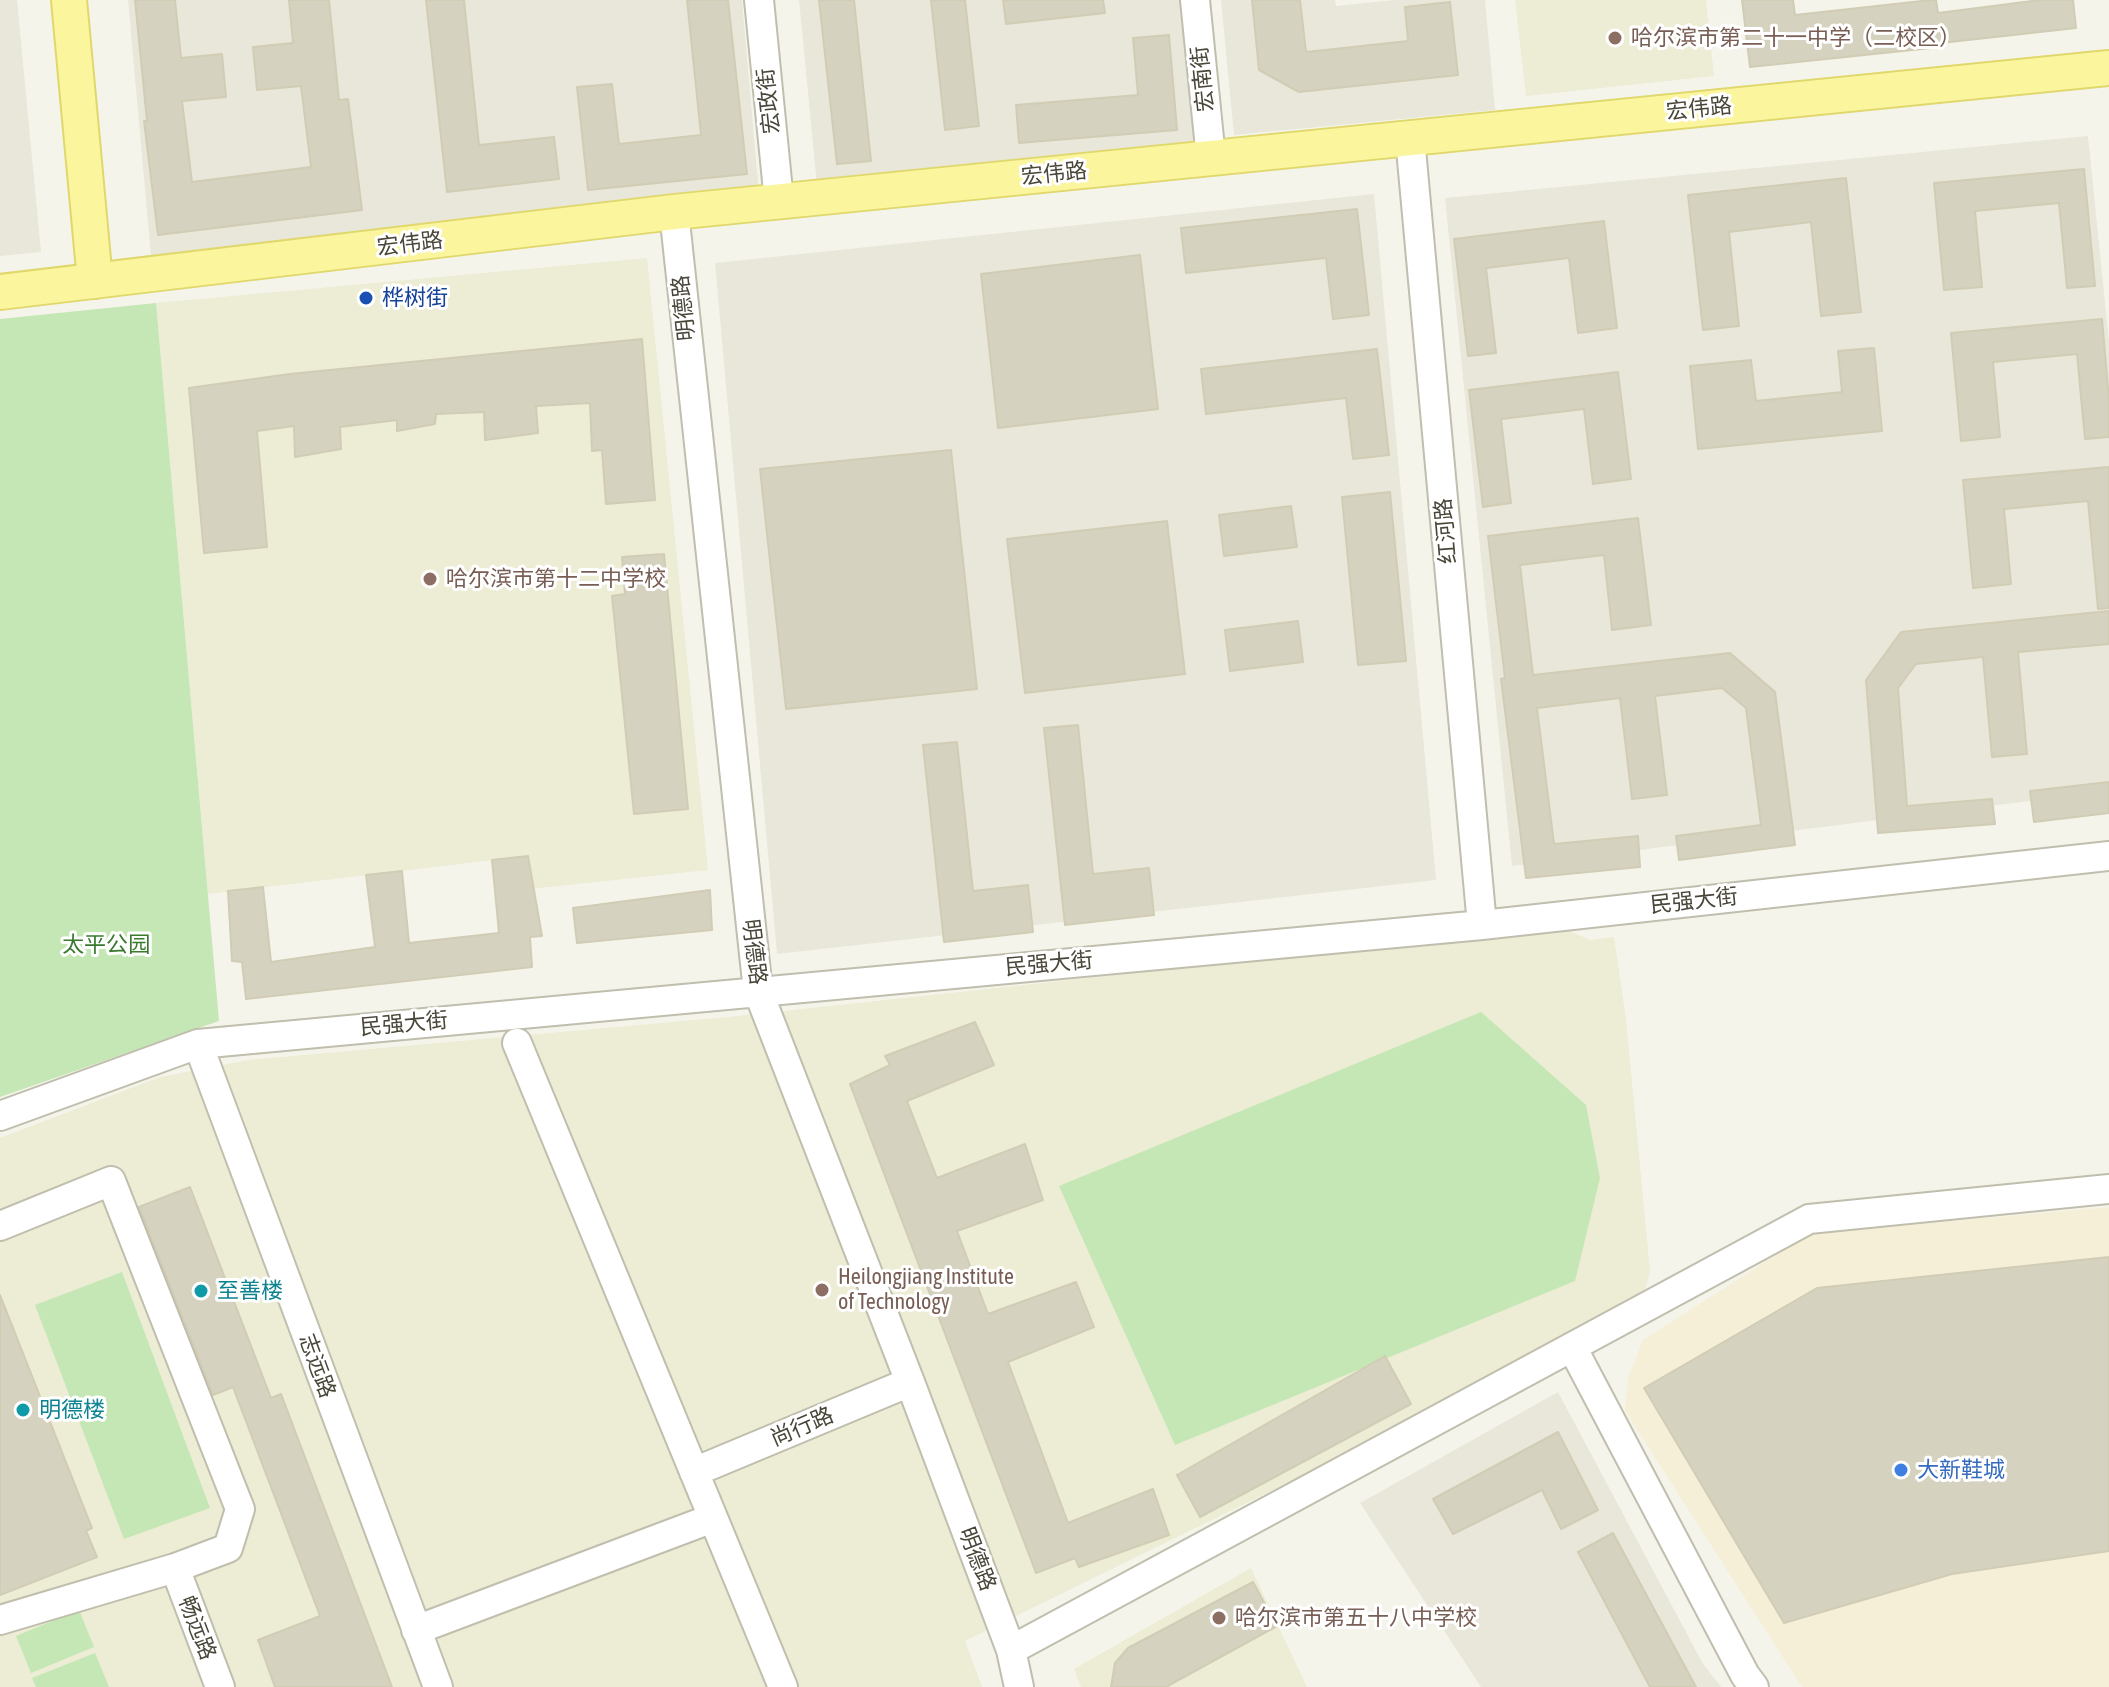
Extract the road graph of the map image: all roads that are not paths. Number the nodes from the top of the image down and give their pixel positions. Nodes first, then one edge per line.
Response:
1 (69, 0) edge
2 (759, 0) edge
3 (1195, 0) edge
4 (2109, 68) edge
5 (1410, 138) junction
6 (1211, 158) junction
7 (779, 201) junction
8 (674, 212) junction
9 (95, 281) junction
10 (0, 292) edge
11 (2109, 856) edge
12 (1482, 925) junction
13 (758, 991) junction
14 (517, 1043) dead end
15 (198, 1044) junction
16 (0, 1116) edge
17 (2109, 1189) edge
18 (0, 1226) edge
19 (1572, 1347) junction
20 (910, 1382) junction
21 (694, 1472) junction
22 (713, 1518) junction
23 (175, 1568) junction
24 (0, 1620) edge
25 (416, 1630) junction
26 (1011, 1650) junction
27 (220, 1687) edge
28 (438, 1687) edge
29 (783, 1687) edge
30 (1019, 1687) edge
31 (1038, 1687) edge
32 (1754, 1687) edge

1 - 9 main road
2 - 7 street, 宏政街
3 - 6 street, 宏南街
4 - 5 main road, 宏伟路
5 - 6 main road, 宏伟路
5 - 12 street, 红河路
6 - 7 main road, 宏伟路
7 - 8 main road, 宏伟路
8 - 9 main road, 宏伟路
8 - 13 street, 明德路
9 - 10 main road, 宏伟路
11 - 12 street, 民强大街
12 - 13 street, 民强大街
13 - 15 street, 民强大街
13 - 20 street, 明德路
14 - 21 street
15 - 16 street, 民强大街
15 - 25 street, 志远路
17 - 19 street
18 - 23 street
19 - 26 street
19 - 32 street
20 - 21 street, 尚行路
20 - 26 street, 明德路
21 - 22 street
22 - 25 street
22 - 29 street
23 - 24 street
23 - 27 street, 畅远路
25 - 28 street, 志远路
26 - 30 street, 明德路
26 - 31 street, 明德路

